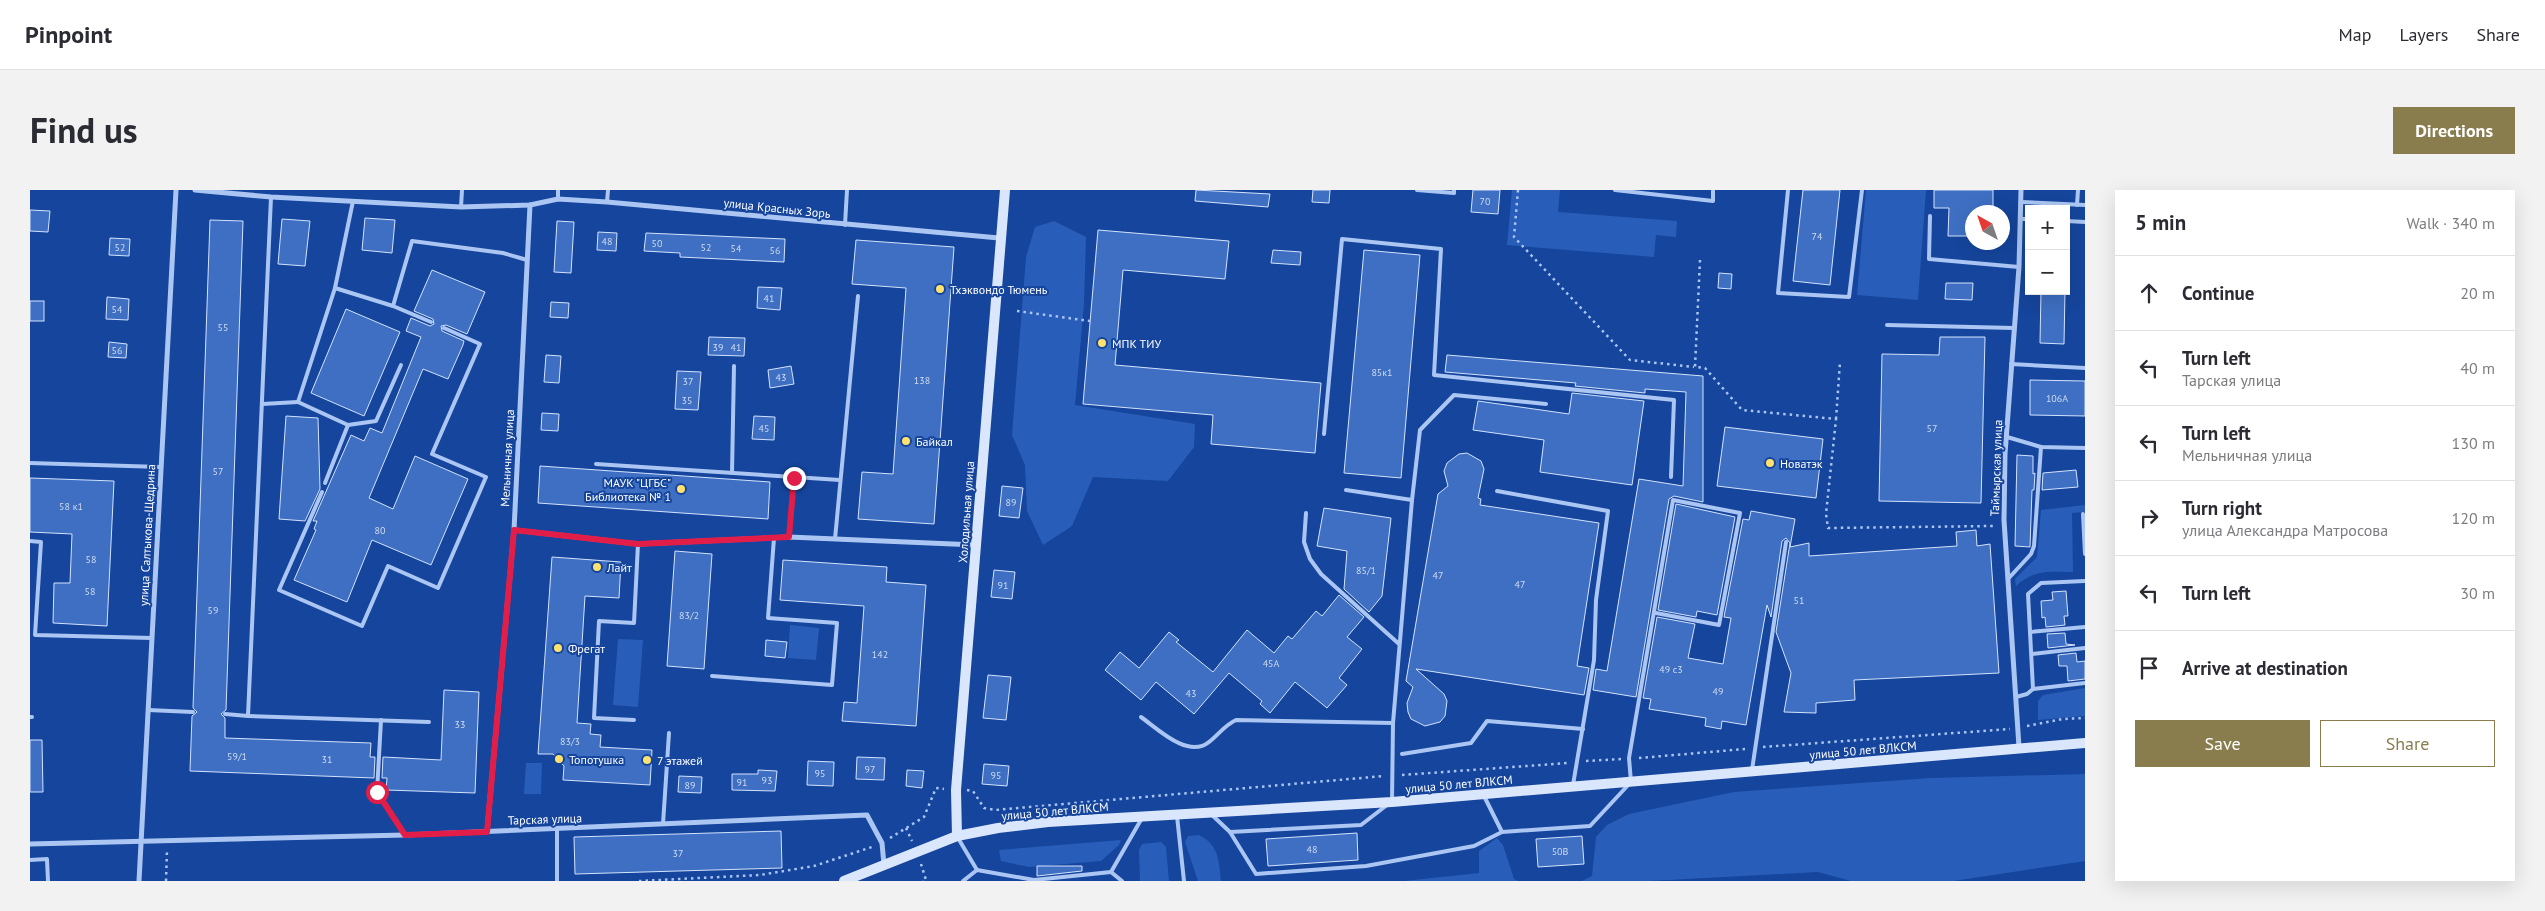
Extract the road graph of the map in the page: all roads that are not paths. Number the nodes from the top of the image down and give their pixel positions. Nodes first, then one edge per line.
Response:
1 (176, 190) edge
2 (195, 190) edge
3 (462, 190) edge
4 (558, 190) edge
5 (608, 190) edge
6 (847, 190) edge
7 (1005, 190) edge
8 (1417, 190) edge
9 (1454, 190) edge
10 (1615, 190) edge
11 (1714, 190) edge
12 (1788, 190) edge
13 (1862, 190) edge
14 (2022, 190) edge
15 (2078, 190) edge
16 (271, 197) junction
17 (558, 199) junction
18 (353, 201) junction
19 (607, 202) junction
20 (2021, 202) junction
21 (530, 205) junction
22 (2077, 205) junction
23 (2085, 205) edge
24 (461, 207) junction
25 (1930, 216) dead end
26 (2020, 219) junction
27 (2025, 219) edge
28 (2070, 221) edge
29 (2085, 222) edge
30 (844, 225) junction
31 (999, 238) junction
32 (527, 260) junction
33 (2019, 267) junction
34 (335, 288) junction
35 (858, 296) dead end
36 (393, 306) junction
37 (431, 322) dead end
38 (1887, 325) dead end
39 (444, 328) dead end
40 (2014, 328) junction
41 (2011, 364) junction
42 (401, 365) dead end
43 (734, 366) dead end
44 (2085, 368) edge
45 (298, 402) junction
46 (262, 404) junction
47 (1546, 404) dead end
48 (348, 425) junction
49 (1324, 434) dead end
50 (2007, 437) junction
51 (2041, 447) junction
52 (2085, 448) edge
53 (30, 463) edge
54 (596, 464) dead end
55 (160, 467) junction
56 (732, 473) junction
57 (794, 478) junction
58 (1671, 478) dead end
59 (840, 480) junction
60 (325, 483) dead end
61 (1346, 490) dead end
62 (1498, 491) dead end
63 (322, 492) dead end
64 (1412, 500) junction
65 (1306, 513) dead end
66 (2083, 514) dead end
67 (514, 530) junction
68 (789, 537) junction
69 (774, 538) junction
70 (835, 539) junction
71 (30, 541) edge
72 (1786, 542) dead end
73 (638, 544) junction
74 (976, 545) junction
75 (2085, 554) edge
76 (2008, 579) junction
77 (2085, 581) edge
78 (1656, 613) junction
79 (2085, 627) edge
80 (2030, 632) junction
81 (32, 635) edge
82 (152, 638) junction
83 (1399, 644) junction
84 (2085, 648) edge
85 (2032, 654) junction
86 (712, 676) dead end
87 (2085, 683) edge
88 (2033, 689) junction
89 (2016, 697) junction
90 (148, 710) junction
91 (192, 712) dead end
92 (226, 714) dead end
93 (248, 716) junction
94 (1141, 717) dead end
95 (381, 720) junction
96 (634, 720) dead end
97 (429, 722) dead end
98 (1393, 723) junction
99 (1583, 729) junction
100 (668, 733) dead end
101 (2085, 743) edge
102 (2019, 747) junction
103 (1402, 754) dead end
104 (1751, 772) junction
105 (1632, 782) junction
106 (1572, 787) junction
107 (1483, 794) junction
108 (1392, 802) junction
109 (1208, 812) junction
110 (1177, 814) junction
111 (1144, 816) junction
112 (663, 824) junction
113 (558, 829) junction
114 (487, 832) junction
115 (1230, 832) junction
116 (1502, 832) junction
117 (405, 835) junction
118 (957, 836) junction
119 (141, 842) junction
120 (30, 844) edge
121 (30, 860) edge
122 (884, 865) junction
123 (977, 870) junction
124 (1111, 872) junction
125 (48, 881) edge
126 (138, 881) edge
127 (556, 881) edge
128 (844, 881) edge
129 (963, 881) edge
130 (1122, 881) edge
131 (1184, 881) edge

1 - 55 street, улица Салтыкова-Щедрина
2 - 16 street, улица Красных Зорь
3 - 24 lane
4 - 17 lane
5 - 19 lane
6 - 30 lane
7 - 31 street, Холодильная улица
8 - 9 lane
10 - 11 lane
12 - 13 lane
14 - 20 street, Таймырская улица
15 - 22 lane
16 - 18 street, улица Красных Зорь
16 - 46 lane
17 - 19 street, улица Красных Зорь
17 - 21 street, улица Красных Зорь
18 - 24 street, улица Красных Зорь
18 - 34 lane
19 - 30 street, улица Красных Зорь
20 - 22 lane
20 - 26 street, Таймырская улица
21 - 24 street, улица Красных Зорь
21 - 32 street, Мельничная улица
22 - 23 lane
25 - 33 lane
26 - 27 lane
26 - 33 street, Таймырская улица
28 - 29 lane
30 - 31 street, улица Красных Зорь
31 - 74 street, Холодильная улица
32 - 36 lane
32 - 67 street, Мельничная улица
33 - 40 street, Таймырская улица
34 - 36 lane
34 - 45 lane
35 - 59 lane
36 - 37 lane
38 - 40 lane
39 - 63 lane
40 - 41 street, Таймырская улица
41 - 44 lane
41 - 50 street, Таймырская улица
42 - 48 lane
43 - 56 lane
45 - 46 lane
45 - 48 lane
46 - 93 lane
47 - 64 lane
48 - 60 lane
49 - 58 lane
50 - 51 lane
50 - 76 street, Таймырская улица
51 - 52 lane
51 - 76 lane
53 - 55 lane
54 - 56 lane
55 - 82 street, улица Салтыкова-Щедрина
56 - 57 lane
57 - 59 lane
57 - 68 lane
59 - 70 lane
61 - 64 lane
62 - 99 lane
64 - 83 lane
65 - 83 lane
66 - 75 lane
67 - 73 street
67 - 114 street, Мельничная улица
68 - 69 street
68 - 70 street
69 - 73 street
69 - 86 lane
70 - 74 street
71 - 81 lane
72 - 104 lane
73 - 96 lane
74 - 118 street, Холодильная улица
76 - 89 street, Таймырская улица
77 - 80 lane
78 - 78 lane
78 - 105 lane
79 - 80 lane
80 - 85 lane
81 - 82 lane
82 - 90 street, улица Салтыкова-Щедрина
83 - 98 lane
84 - 85 lane
85 - 88 lane
87 - 88 lane
88 - 89 lane
89 - 102 street, Таймырская улица
90 - 91 lane
90 - 119 street, улица Салтыкова-Щедрина
92 - 93 lane
93 - 95 lane
94 - 98 lane
95 - 97 lane
95 - 117 lane
98 - 108 lane
99 - 103 lane
99 - 106 lane
100 - 112 lane
101 - 102 street, улица 50 лет ВЛКСМ
102 - 104 street, улица 50 лет ВЛКСМ
104 - 105 street, улица 50 лет ВЛКСМ
105 - 106 street, улица 50 лет ВЛКСМ
105 - 116 lane
106 - 107 street, улица 50 лет ВЛКСМ
107 - 108 street, улица 50 лет ВЛКСМ
107 - 116 lane
108 - 109 street, улица 50 лет ВЛКСМ
108 - 115 lane
109 - 110 street, улица 50 лет ВЛКСМ
109 - 115 lane
110 - 111 street, улица 50 лет ВЛКСМ
110 - 131 lane
111 - 118 street, улица 50 лет ВЛКСМ
111 - 124 lane
112 - 113 street, Тарская улица
112 - 122 street, Тарская улица
113 - 114 street, Тарская улица
113 - 127 lane
114 - 117 street, Тарская улица
115 - 116 lane
117 - 119 street, Тарская улица
118 - 122 street, улица 50 лет ВЛКСМ
118 - 123 lane
119 - 120 street, Тарская улица
119 - 126 street, улица Салтыкова-Щедрина
121 - 125 lane
122 - 128 street, улица 50 лет ВЛКСМ
123 - 124 lane
123 - 129 lane
124 - 130 lane

